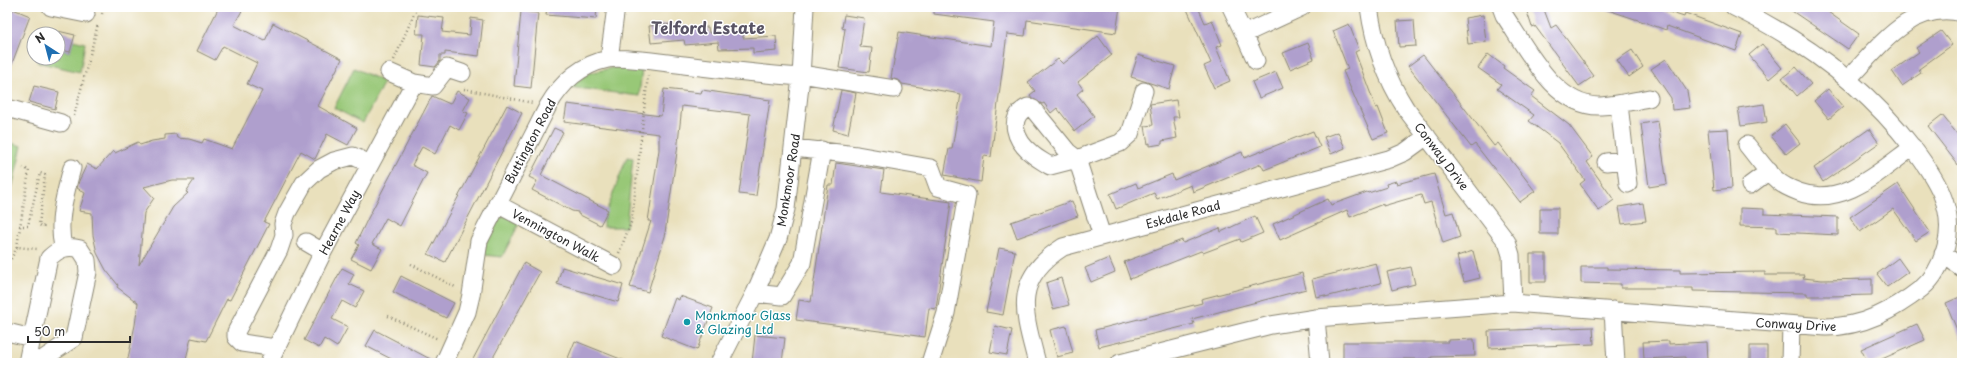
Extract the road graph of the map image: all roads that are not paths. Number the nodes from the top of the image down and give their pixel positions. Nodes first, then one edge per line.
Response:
1 (51, 7) edge
2 (616, 7) edge
3 (805, 7) edge
4 (1231, 7) edge
5 (1302, 7) edge
6 (1369, 7) edge
7 (1502, 7) edge
8 (1734, 7) edge
9 (1934, 9) edge
10 (1763, 13) edge
11 (1962, 13) edge
12 (95, 18) road end
13 (1244, 34) junction
14 (609, 59) junction
15 (1256, 61) dead end
16 (389, 72) road end
17 (801, 76) junction
18 (1849, 78) junction
19 (460, 80) road end
20 (414, 83) junction
21 (894, 89) dead end
22 (1144, 91) dead end
23 (1649, 98) dead end
24 (1619, 104) junction
25 (7, 108) edge
26 (67, 122) road end
27 (1427, 136) junction
28 (1748, 145) dead end
29 (1913, 147) junction
30 (794, 148) junction
31 (822, 150) junction
32 (1625, 160) junction
33 (1606, 162) dead end
34 (370, 164) junction
35 (72, 168) dead end
36 (1769, 171) junction
37 (1628, 184) dead end
38 (1750, 186) dead end
39 (497, 204) junction
40 (1102, 236) junction
41 (306, 242) dead end
42 (63, 248) junction
43 (323, 252) junction
44 (1944, 254) junction
45 (614, 266) road end
46 (1962, 268) edge
47 (755, 293) junction
48 (1513, 303) junction
49 (1613, 310) junction
50 (1316, 318) junction
51 (1791, 325) junction
52 (7, 332) edge
53 (32, 338) junction
54 (272, 356) edge
55 (1141, 361) edge
56 (27, 363) edge
57 (37, 363) edge
58 (444, 363) edge
59 (718, 363) edge
60 (930, 363) edge
61 (1037, 363) edge
62 (1120, 363) edge
63 (1320, 363) edge
64 (1616, 363) edge
65 (1790, 363) edge

1 - 12 street
2 - 14 street
3 - 17 street, Monkmoor Road
4 - 13 street
5 - 13 street
6 - 27 street, Conway Drive
7 - 24 street
8 - 10 street, Conway Drive
9 - 11 street
9 - 18 street
10 - 18 street, Conway Drive
13 - 15 street
14 - 17 street, Buttington Road
14 - 39 street, Buttington Road
16 - 20 street
17 - 21 street, Buttington Road
17 - 30 street, Monkmoor Road
18 - 29 street, Conway Drive
19 - 20 street
20 - 34 street, Hearne Way
22 - 40 street
23 - 24 street
24 - 32 street
25 - 26 street
27 - 40 street, Eskdale Road
27 - 48 street, Conway Drive
28 - 36 street
29 - 36 street
29 - 44 street, Conway Drive
30 - 31 street
30 - 47 street, Monkmoor Road
31 - 47 street
31 - 60 street
32 - 33 street
32 - 37 street
34 - 43 street, Hearne Way
34 - 54 street
35 - 42 street
36 - 38 street
39 - 45 street, Vennington Walk
39 - 58 street, Buttington Road
40 - 61 street, Eskdale Road
41 - 43 street
42 - 53 street
42 - 57 street
43 - 54 street, Hearne Way
44 - 46 street
44 - 51 street, Conway Drive
47 - 59 street, Monkmoor Road
48 - 49 street, Conway Drive
48 - 50 street, Conway Drive
49 - 51 street, Conway Drive
49 - 64 street
50 - 55 street, Conway Drive
50 - 63 street
51 - 65 street
52 - 53 street
53 - 56 street
55 - 62 street, Conway Drive

